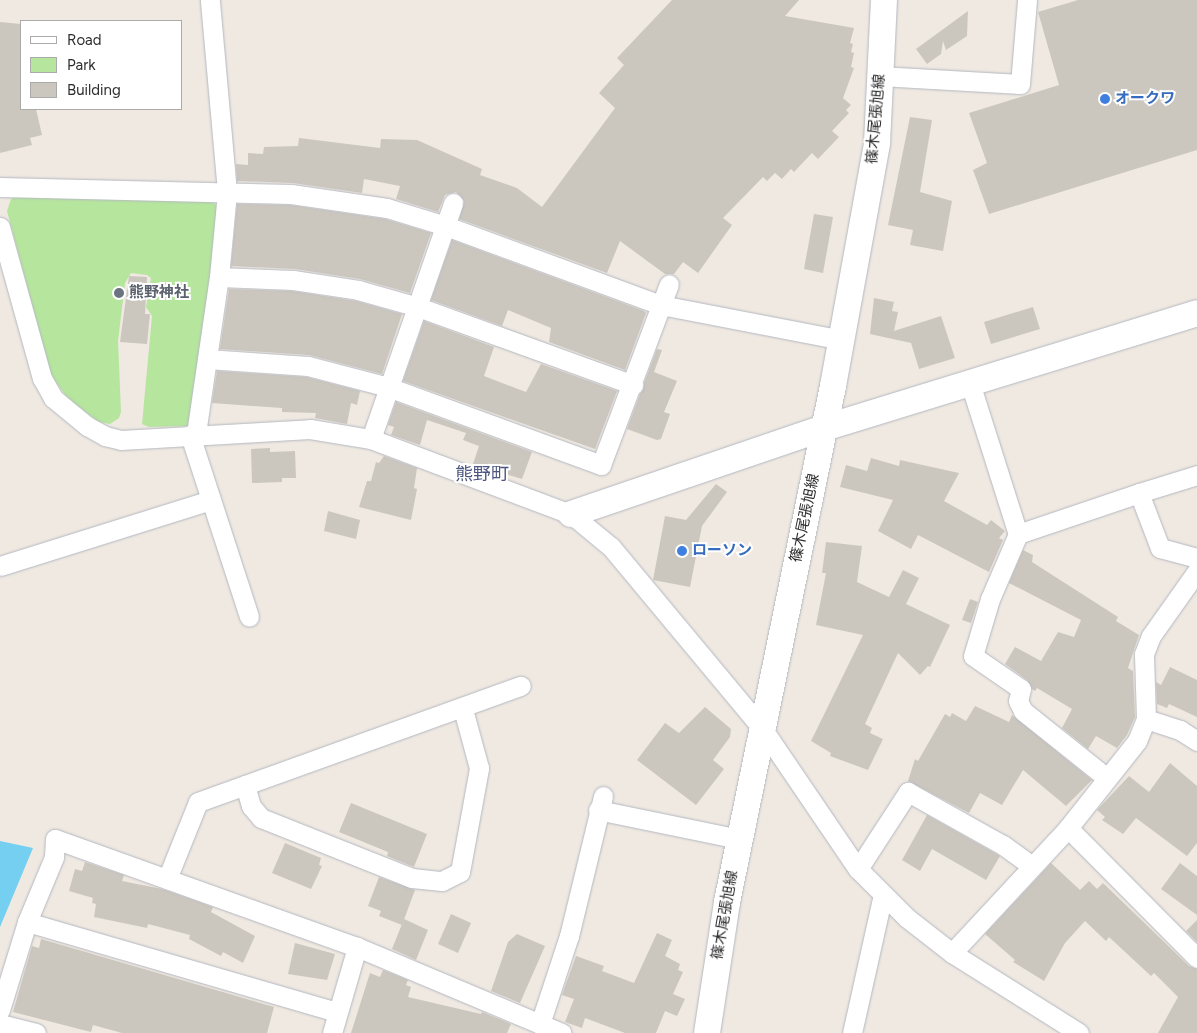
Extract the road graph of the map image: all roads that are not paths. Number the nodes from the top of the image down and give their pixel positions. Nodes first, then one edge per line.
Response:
1 (210, 0) edge
2 (884, 0) edge
3 (1027, 0) edge
4 (880, 76) junction
5 (0, 187) edge
6 (227, 192) junction
7 (453, 203) dead end
8 (446, 226) junction
9 (0, 227) edge
10 (219, 277) junction
11 (669, 284) dead end
12 (661, 305) junction
13 (418, 307) junction
14 (1197, 314) edge
15 (842, 340) junction
16 (207, 359) junction
17 (970, 384) junction
18 (633, 385) junction
19 (388, 387) junction
20 (824, 428) junction
21 (193, 434) junction
22 (371, 439) junction
23 (1197, 475) edge
24 (1140, 493) junction
25 (211, 500) junction
26 (571, 514) junction
27 (1018, 534) junction
28 (1197, 558) edge
29 (0, 566) edge
30 (1197, 571) edge
31 (249, 617) dead end
32 (521, 686) dead end
33 (463, 709) junction
34 (1146, 719) junction
35 (762, 728) junction
36 (1197, 741) edge
37 (1107, 778) junction
38 (245, 785) junction
39 (1068, 828) junction
40 (739, 840) junction
41 (1031, 865) junction
42 (858, 869) junction
43 (167, 879) junction
44 (883, 894) junction
45 (27, 922) junction
46 (357, 948) junction
47 (952, 953) junction
48 (1197, 958) edge
49 (0, 1010) edge
50 (337, 1012) junction
51 (0, 1024) edge
52 (540, 1024) junction
53 (36, 1033) edge
54 (332, 1033) edge
55 (562, 1033) edge
56 (707, 1033) edge
57 (852, 1033) edge
58 (1079, 1033) edge

1 - 6 street
2 - 4 main road, 篠木尾張旭線
3 - 4 street
4 - 15 main road, 篠木尾張旭線
5 - 6 street
6 - 8 street
6 - 10 street
7 - 8 street
8 - 12 street
8 - 13 street
9 - 21 street
10 - 13 street
10 - 16 street
11 - 12 street
12 - 15 street
12 - 18 street
13 - 18 street
13 - 19 street
14 - 17 main road
15 - 20 main road, 篠木尾張旭線
16 - 19 street
16 - 21 street
17 - 20 main road
17 - 27 street
18 - 19 street
19 - 22 street
20 - 26 main road
20 - 35 main road, 篠木尾張旭線
21 - 22 street
21 - 25 street
22 - 26 street
23 - 24 street
24 - 27 street
24 - 28 street
25 - 29 street
25 - 31 street
26 - 35 street
27 - 37 street
30 - 34 street
32 - 33 street
33 - 38 street
33 - 38 street
34 - 36 street
34 - 37 street
35 - 40 main road, 篠木尾張旭線
35 - 42 street
37 - 39 street
38 - 43 street
39 - 41 street
39 - 48 street
40 - 52 street
40 - 56 main road, 篠木尾張旭線
41 - 42 street
41 - 47 street
42 - 44 street
43 - 45 street
43 - 46 street
44 - 47 street
44 - 57 street
45 - 49 street
45 - 50 street
46 - 50 street
46 - 52 street
47 - 58 street
50 - 54 street
51 - 53 street
52 - 55 street

